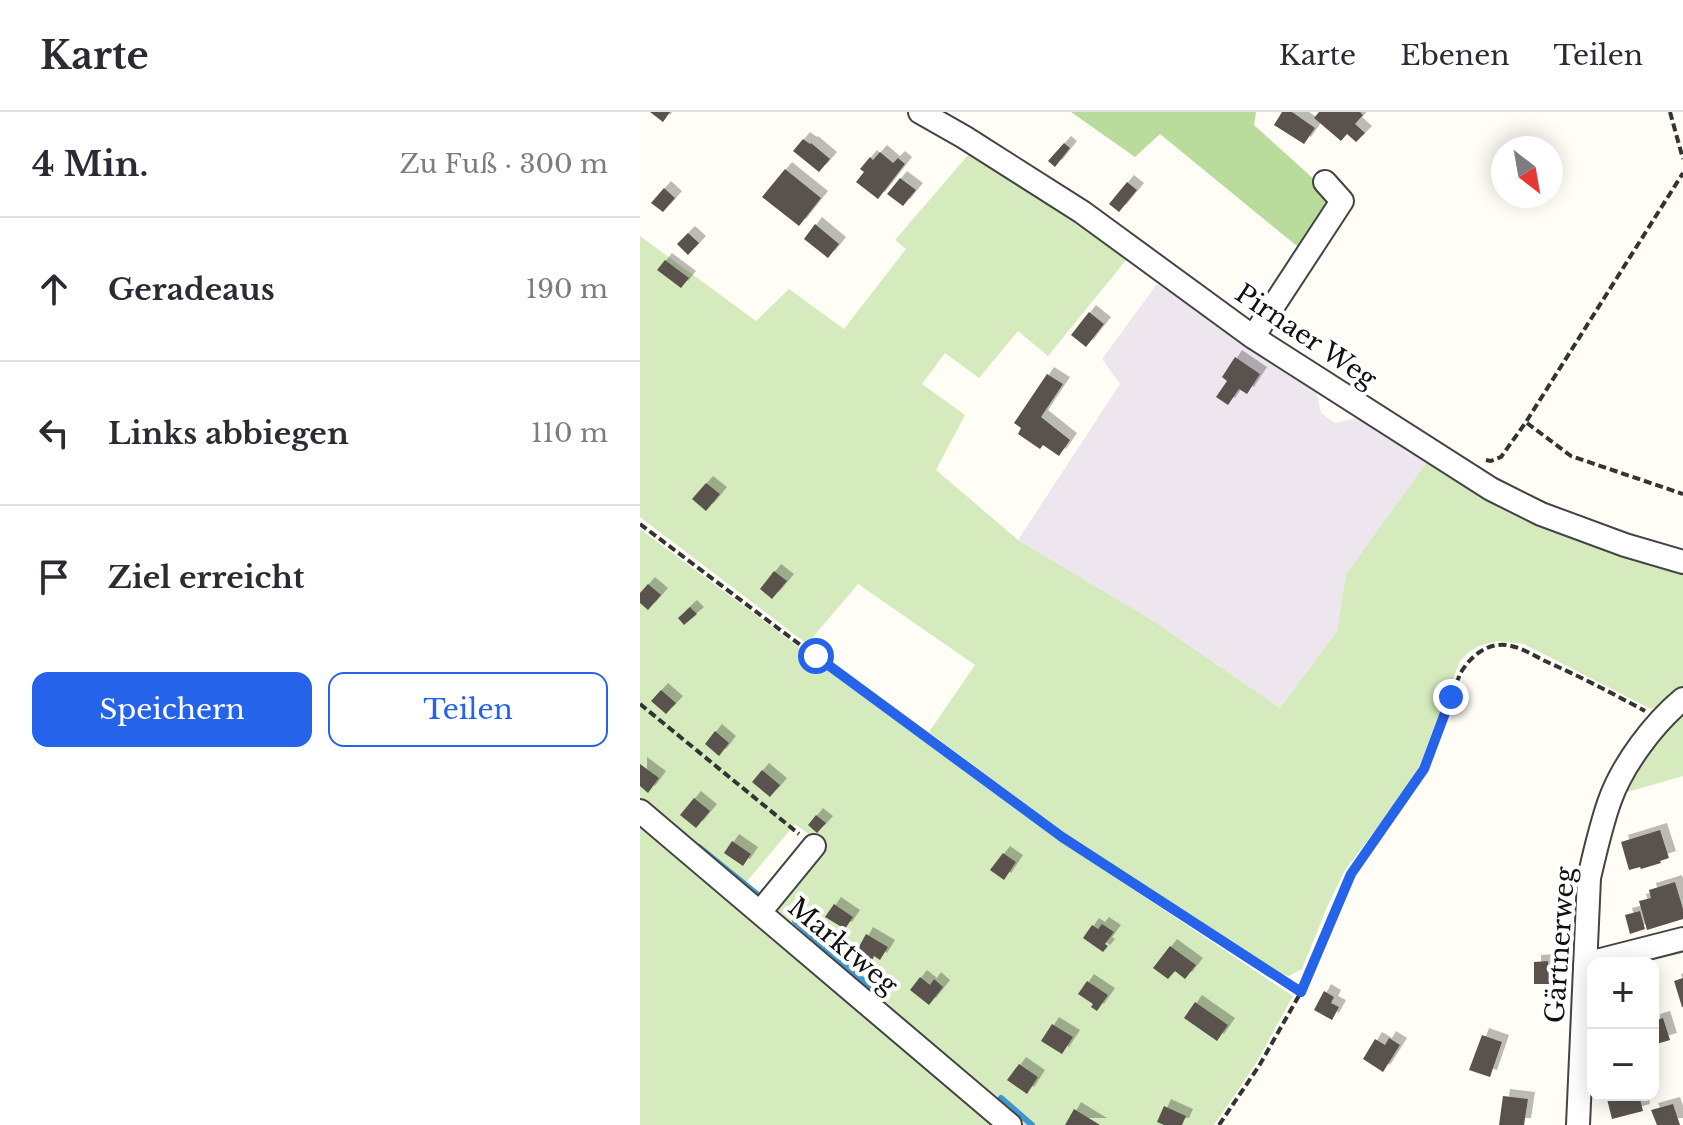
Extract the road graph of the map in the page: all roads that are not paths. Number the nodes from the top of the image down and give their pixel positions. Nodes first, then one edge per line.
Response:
1 (920, 112) edge
2 (1325, 182) dead end
3 (1253, 337) junction
4 (1683, 562) edge
5 (1683, 699) edge
6 (640, 811) edge
7 (814, 846) road end
8 (760, 912) junction
9 (1683, 939) edge
10 (1585, 964) junction
11 (1010, 1125) edge
12 (1578, 1125) edge

1 - 3 street, Pirnaer Weg
2 - 3 street
3 - 4 street, Pirnaer Weg
5 - 10 street, Gärtnerweg
6 - 8 street, Marktweg
7 - 8 street
8 - 11 street, Marktweg
9 - 10 street
10 - 12 street, Gärtnerweg

